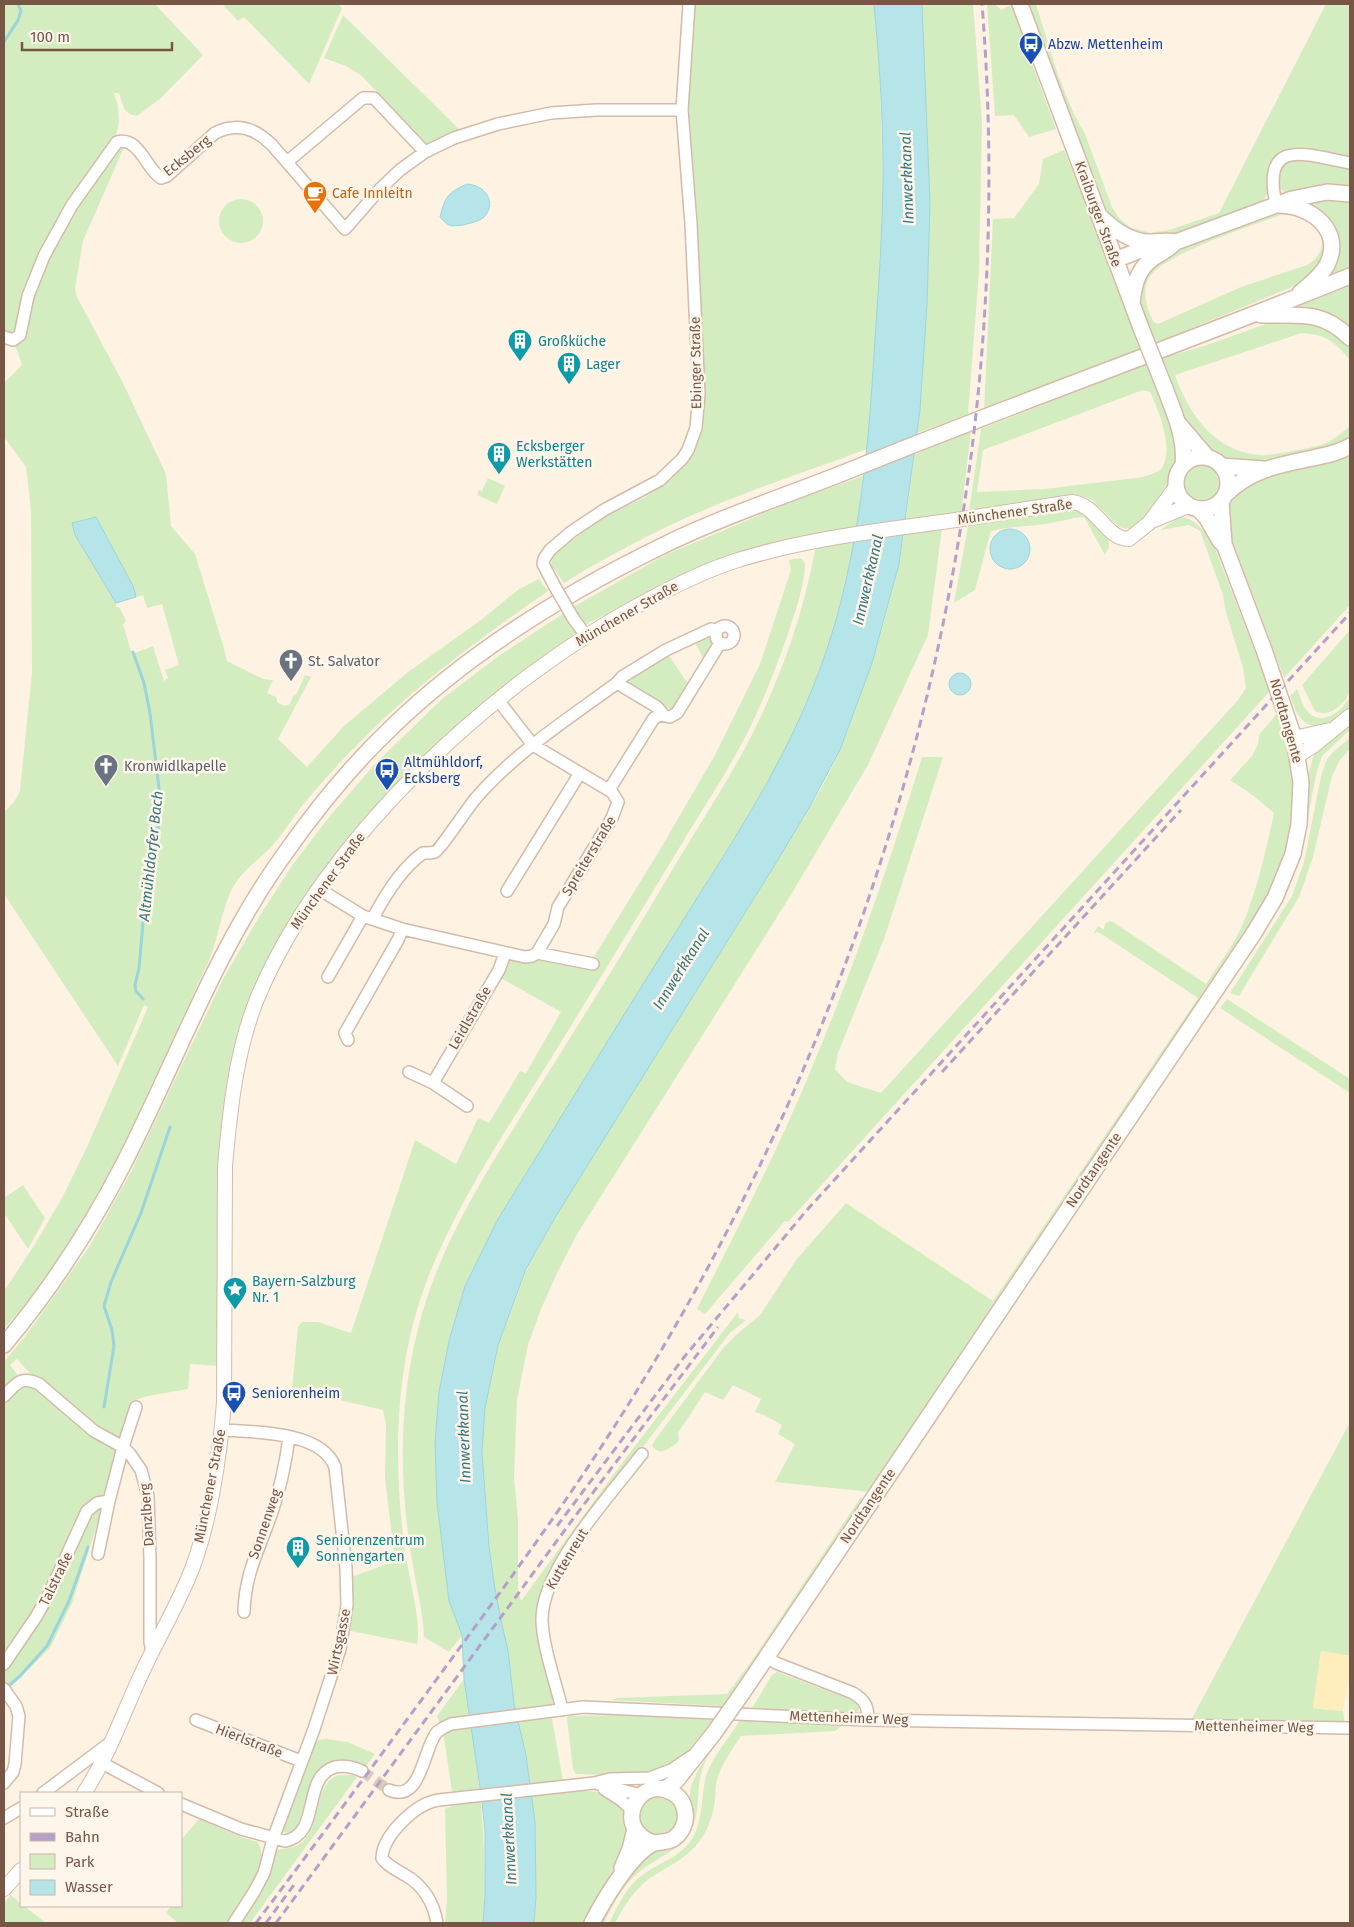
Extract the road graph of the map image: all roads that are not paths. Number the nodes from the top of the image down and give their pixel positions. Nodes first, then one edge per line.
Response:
1 (689, 4) edge
2 (1020, 4) edge
3 (682, 110) junction
4 (425, 152) junction
5 (287, 162) junction
6 (1350, 163) edge
7 (1350, 194) edge
8 (1276, 204) junction
9 (1099, 215) junction
10 (1171, 241) junction
11 (1147, 263) junction
12 (1117, 265) junction
13 (1350, 276) edge
14 (1293, 299) junction
15 (1132, 305) junction
16 (1255, 314) junction
17 (1350, 338) edge
18 (9, 339) edge
19 (1179, 424) junction
20 (1350, 446) edge
21 (1208, 458) junction
22 (1183, 466) junction
23 (1222, 466) junction
24 (1263, 469) junction
25 (1176, 487) junction
26 (1224, 497) junction
27 (1193, 507) junction
28 (1149, 523) junction
29 (1224, 544) junction
30 (716, 630) junction
31 (586, 636) junction
32 (720, 643) junction
33 (618, 683) junction
34 (498, 700) junction
35 (664, 715) junction
36 (1350, 716) edge
37 (1331, 730) junction
38 (1294, 738) junction
39 (533, 745) junction
40 (1298, 756) junction
41 (580, 773) junction
42 (609, 790) junction
43 (319, 889) junction
44 (507, 891) dead end
45 (368, 917) junction
46 (402, 929) junction
47 (502, 952) junction
48 (537, 953) junction
49 (593, 964) dead end
50 (328, 977) dead end
51 (348, 1040) dead end
52 (409, 1072) dead end
53 (433, 1082) junction
54 (467, 1106) dead end
55 (4, 1345) edge
56 (4, 1396) edge
57 (136, 1408) dead end
58 (222, 1430) junction
59 (289, 1437) junction
60 (123, 1447) junction
61 (642, 1454) dead end
62 (109, 1501) junction
63 (98, 1554) dead end
64 (244, 1612) dead end
65 (152, 1650) junction
66 (767, 1657) junction
67 (4, 1664) edge
68 (6, 1692) edge
69 (562, 1709) junction
70 (196, 1720) dead end
71 (868, 1720) junction
72 (1350, 1728) edge
73 (112, 1741) junction
74 (704, 1748) junction
75 (301, 1761) junction
76 (102, 1763) junction
77 (362, 1771) tunnel mouth
78 (4, 1783) edge
79 (594, 1783) junction
80 (389, 1790) tunnel mouth
81 (665, 1790) junction
82 (45, 1792) edge
83 (85, 1792) edge
84 (156, 1792) edge
85 (642, 1795) junction
86 (682, 1802) junction
87 (182, 1804) edge
88 (20, 1809) edge
89 (632, 1810) junction
90 (4, 1818) edge
91 (635, 1829) junction
92 (274, 1839) junction
93 (654, 1843) junction
94 (20, 1871) edge
95 (615, 1883) junction
96 (4, 1889) edge
97 (234, 1923) edge
98 (437, 1923) edge
99 (592, 1923) edge

1 - 3 street, Ebinger Straße
2 - 9 main road, Kraiburger Straße
3 - 4 street
3 - 31 street, Ebinger Straße, bridge
4 - 5 street
4 - 5 street, Ecksberg
5 - 18 street, Ecksberg
6 - 8 street
7 - 8 main road
8 - 10 main road
8 - 14 main road
9 - 10 main road
9 - 12 main road, Kraiburger Straße
10 - 11 main road
10 - 12 main road
11 - 12 main road
11 - 15 main road
12 - 15 main road, Kraiburger Straße
13 - 14 main road
14 - 16 main road
15 - 19 main road, Kraiburger Straße, bridge
16 - 17 main road
16 - 55 main road
19 - 21 main road, Kraiburger Straße
19 - 22 main road, Kraiburger Straße
20 - 24 main road
21 - 22 main road
21 - 23 main road
22 - 25 main road
23 - 24 main road
23 - 26 main road
24 - 26 main road
25 - 27 main road
25 - 28 street, Münchener Straße
26 - 27 main road
26 - 29 main road, Nordtangente
27 - 28 street, Münchener Straße
27 - 29 main road, Nordtangente
28 - 31 street, Münchener Straße
29 - 38 main road, Nordtangente
30 - 32 street
30 - 32 street
30 - 33 street
31 - 34 street, Münchener Straße
32 - 35 street
33 - 35 street
33 - 39 street
34 - 39 street
34 - 43 street, Münchener Straße
35 - 42 street
36 - 37 street
37 - 38 street
37 - 40 street
38 - 40 main road, Nordtangente
39 - 41 street
39 - 45 street
40 - 66 main road, Nordtangente
41 - 42 street
41 - 44 street
42 - 48 street, Spreiterstraße
43 - 45 street
43 - 58 street, Münchener Straße
45 - 46 street
45 - 50 street
46 - 47 street
46 - 51 street
47 - 48 street
47 - 53 street, Leidlstraße
48 - 49 street
52 - 53 street
53 - 54 street
56 - 60 street, Danzlberg
57 - 60 street
58 - 59 street, Wirtsgasse
58 - 65 street, Münchener Straße
59 - 64 street, Sonnenweg
59 - 75 street, Wirtsgasse
60 - 62 street
60 - 65 street, Danzlberg
61 - 69 street, Kuttenreut
62 - 63 street
62 - 67 street, Talstraße
65 - 73 street, Münchener Straße
66 - 71 street
66 - 74 main road, Nordtangente, bridge
68 - 78 street
69 - 71 street, Mettenheimer Weg
69 - 80 street, Mettenheimer Weg
70 - 75 street, Hierlstraße
71 - 72 street, Mettenheimer Weg
73 - 76 street, Münchener Straße
73 - 82 street
74 - 79 street
74 - 81 main road, Nordtangente
74 - 86 main road, Nordtangente
75 - 92 street, Wirtsgasse
76 - 83 street, Münchener Straße
76 - 84 street
77 - 92 street
79 - 85 street
79 - 89 street
79 - 98 street
81 - 85 main road
81 - 86 main road
85 - 89 main road
86 - 93 main road, Nordtangente
87 - 92 street
88 - 90 street
89 - 91 main road, Nordtangente
91 - 93 main road
91 - 95 main road, Nordtangente
92 - 97 street, Wirtsgasse
93 - 95 main road, Nordtangente
94 - 96 street
95 - 99 main road, Nordtangente

